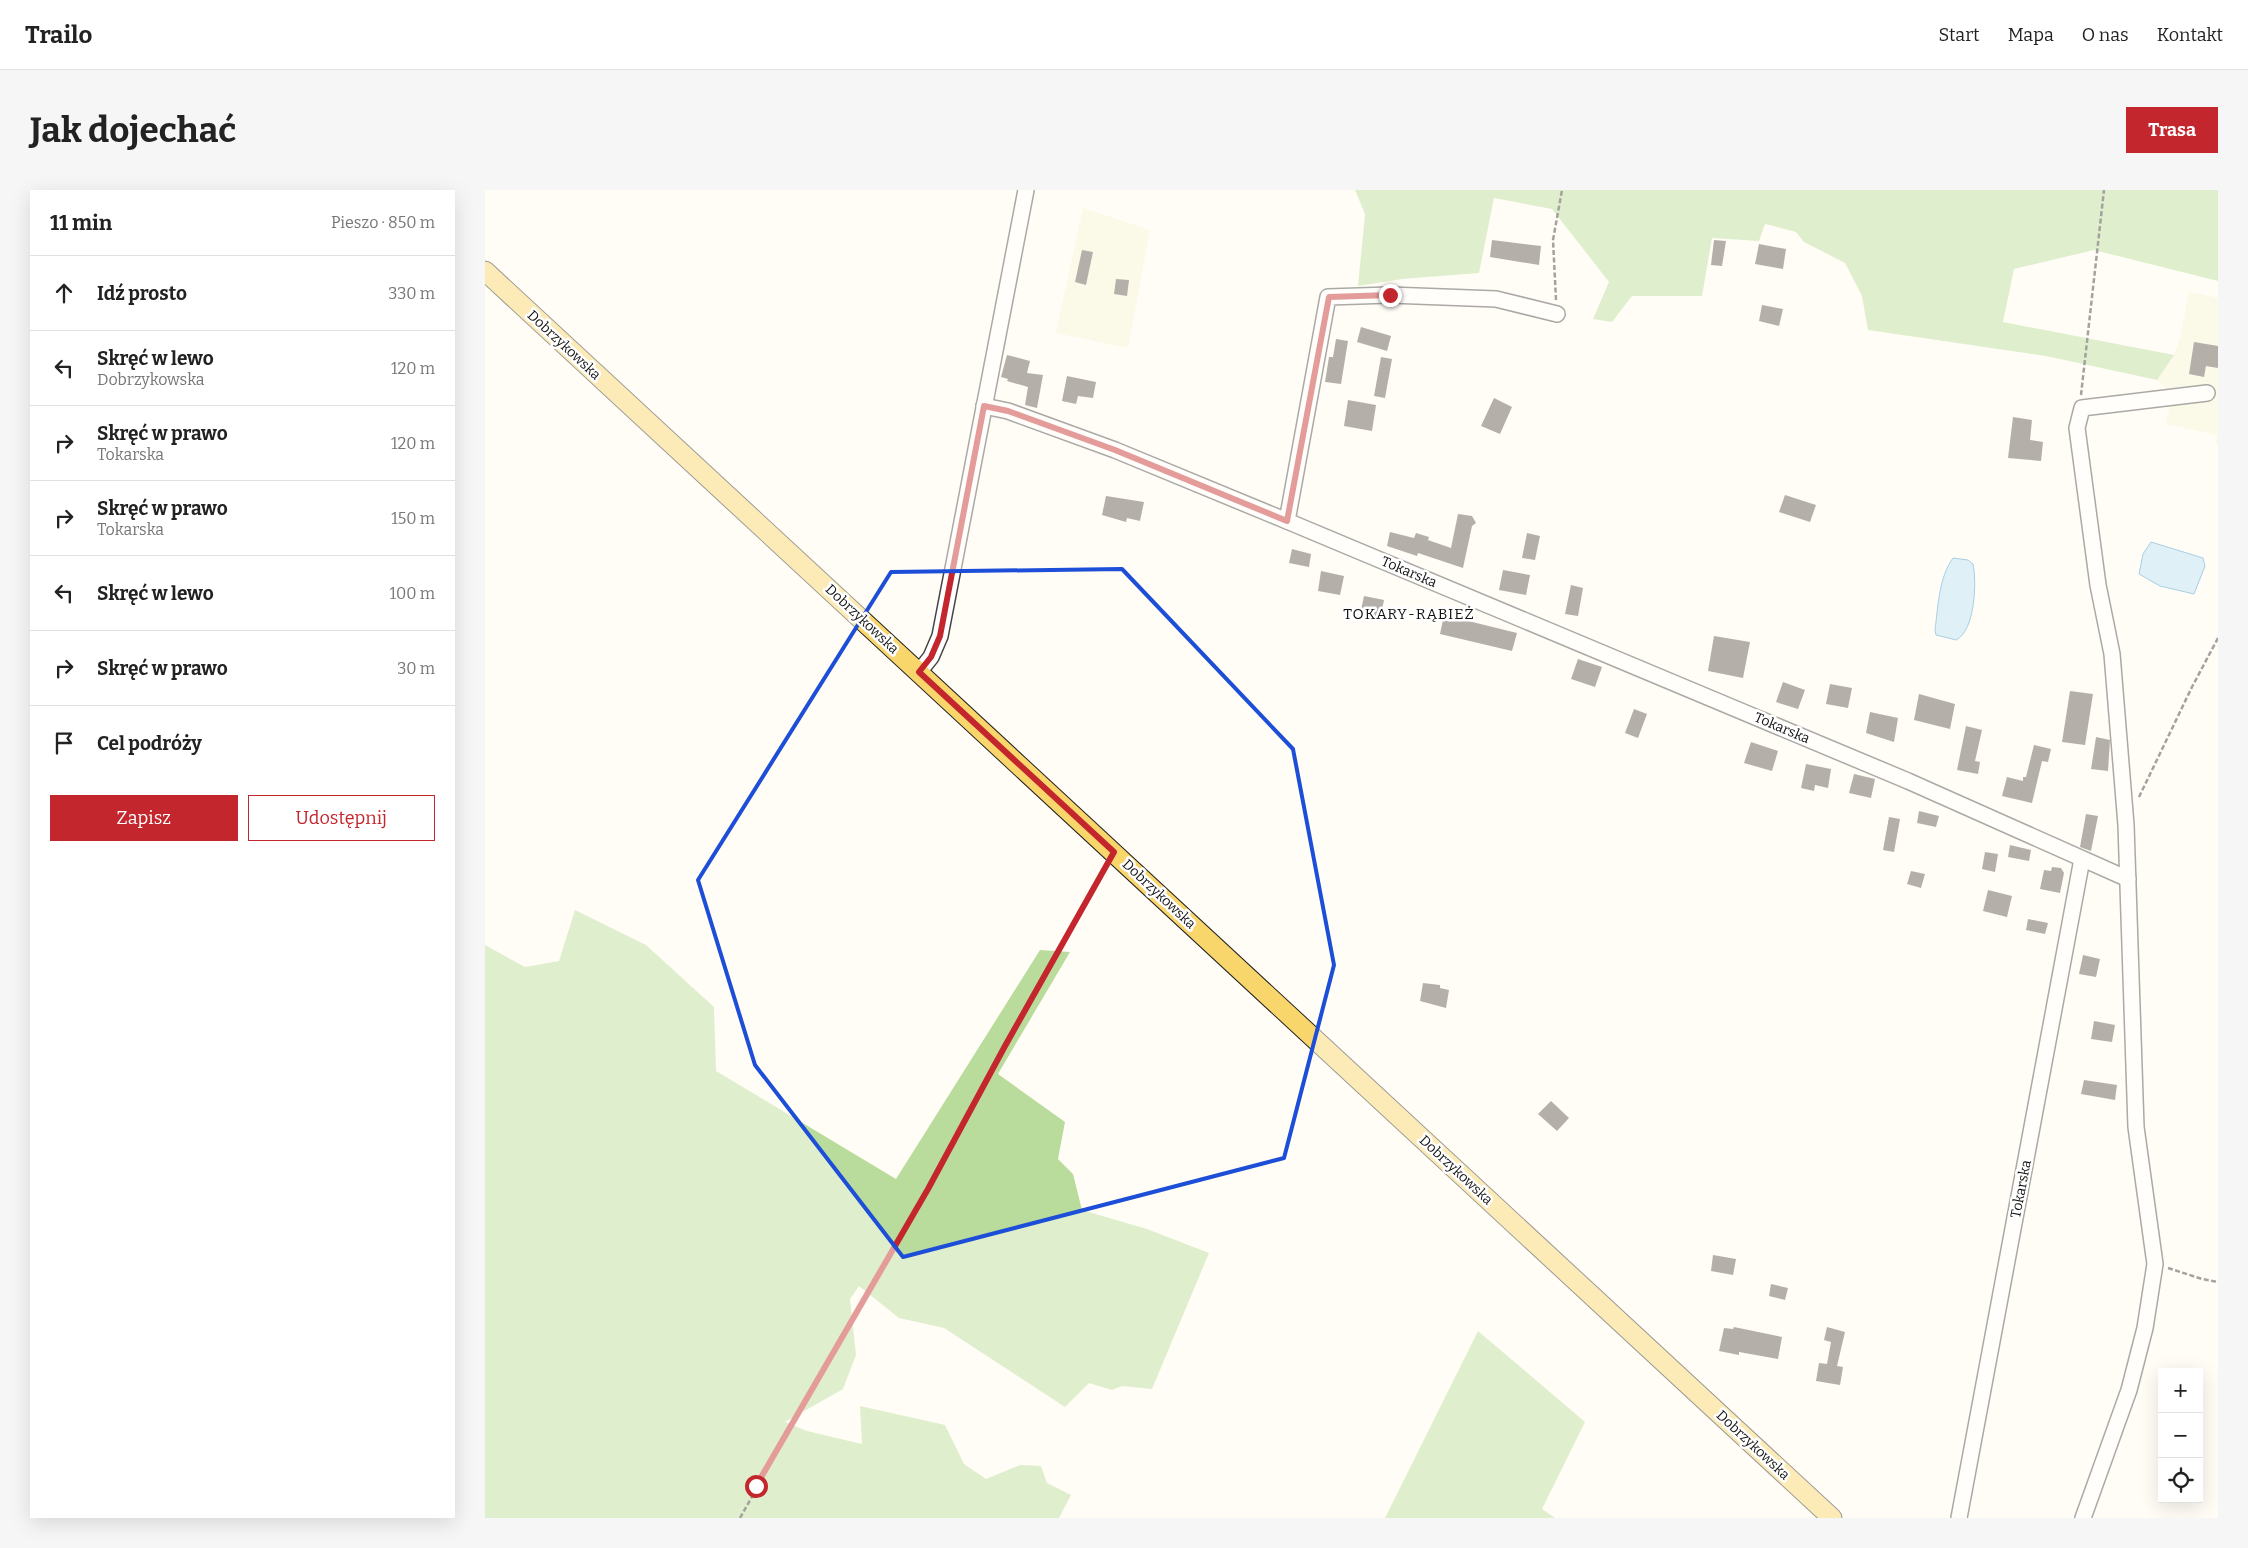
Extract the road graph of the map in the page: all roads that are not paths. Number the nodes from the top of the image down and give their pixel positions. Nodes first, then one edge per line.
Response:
1 (1026, 190) edge
2 (485, 271) edge
3 (1557, 314) road end
4 (2207, 393) dead end
5 (984, 406) junction
6 (1287, 521) junction
7 (919, 672) junction
8 (2082, 859) junction
9 (2128, 880) junction
10 (1832, 1518) edge
11 (1959, 1518) edge
12 (2083, 1518) edge

1 - 5 street
2 - 7 main road, Dobrzykowska
3 - 6 street
4 - 9 street
5 - 6 street, Tokarska
5 - 7 street
6 - 8 street, Tokarska
7 - 10 main road, Dobrzykowska
8 - 9 street, Tokarska
8 - 11 street, Tokarska
9 - 12 street

